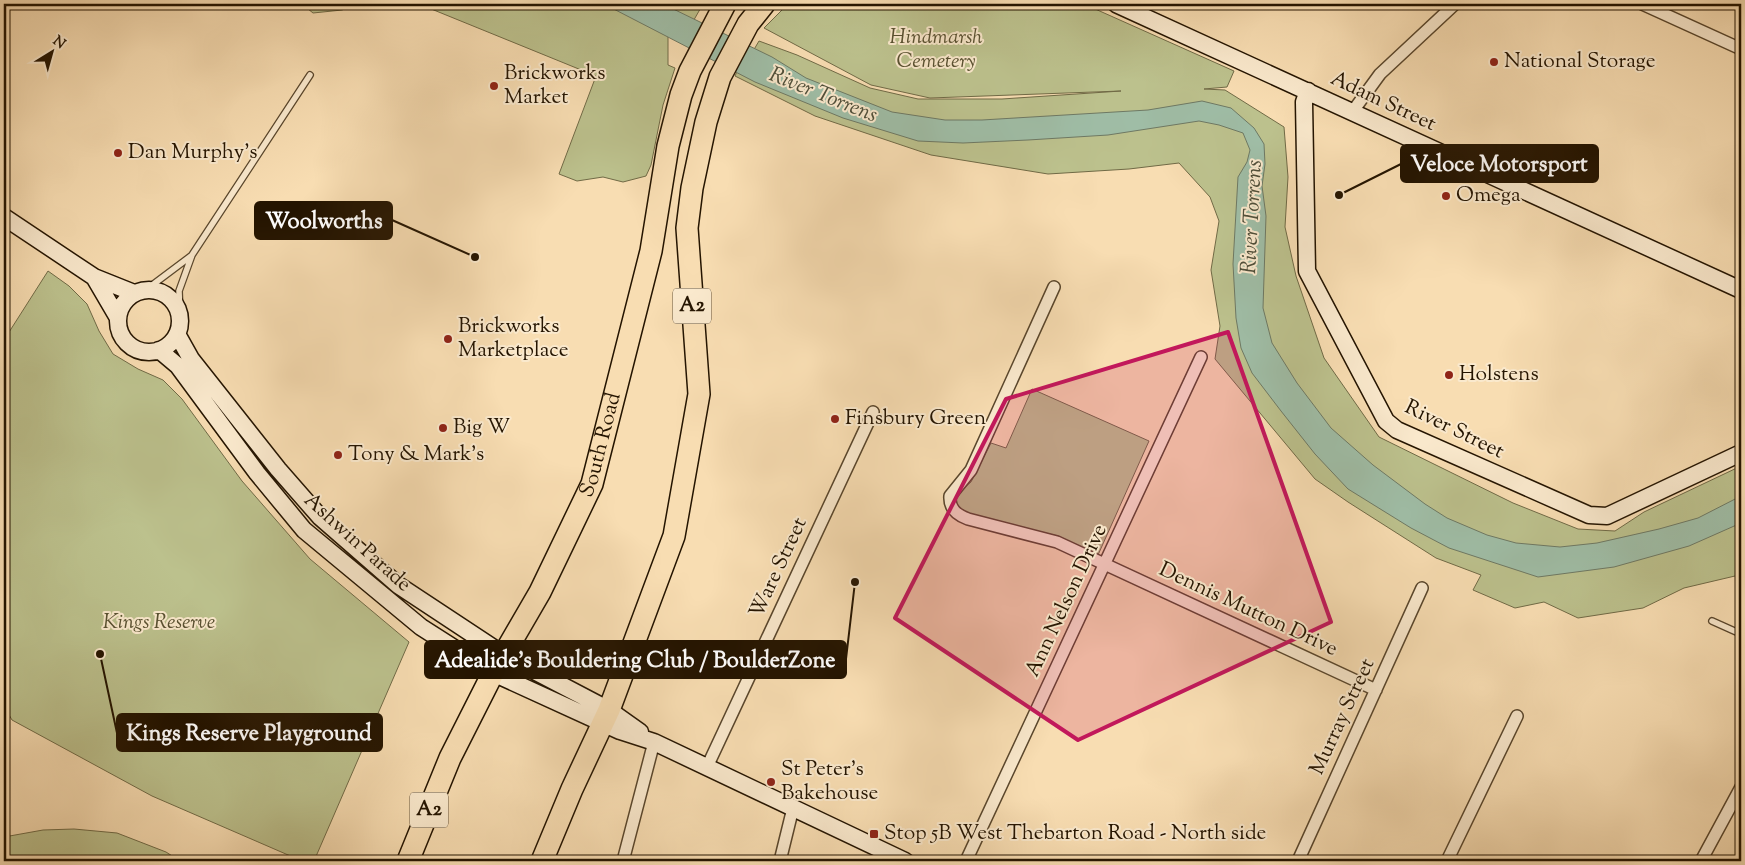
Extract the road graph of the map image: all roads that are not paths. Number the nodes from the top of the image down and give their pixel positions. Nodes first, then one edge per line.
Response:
1 (725, 4) edge
2 (764, 4) edge
3 (1116, 4) edge
4 (1456, 4) edge
5 (1642, 4) edge
6 (1741, 49) edge
7 (310, 75) dead end
8 (1308, 91) junction
9 (1353, 111) junction
10 (4, 217) edge
11 (192, 255) junction
12 (94, 277) junction
13 (1054, 287) dead end
14 (1741, 290) edge
15 (140, 291) junction
16 (180, 316) junction
17 (118, 318) junction
18 (177, 334) junction
19 (159, 350) junction
20 (1201, 357) dead end
21 (872, 412) dead end
22 (1741, 453) edge
23 (1105, 564) junction
24 (1422, 588) dead end
25 (1712, 621) dead end
26 (1741, 634) edge
27 (499, 664) junction
28 (1376, 690) junction
29 (1517, 716) dead end
30 (606, 717) junction
31 (654, 742) junction
32 (707, 767) junction
33 (1741, 787) edge
34 (793, 808) junction
35 (408, 861) edge
36 (542, 861) edge
37 (623, 861) edge
38 (780, 861) edge
39 (906, 861) edge
40 (966, 861) edge
41 (1298, 861) edge
42 (1447, 861) edge
43 (1701, 861) edge

1 - 27 highway, South Road / A2
2 - 30 highway, A2
3 - 8 street, Adam Street
4 - 9 street
5 - 6 street
7 - 11 lane
8 - 9 street, Adam Street
8 - 22 street, River Street
9 - 14 street, Adam Street
10 - 12 street
11 - 15 lane
11 - 16 lane
12 - 15 street
12 - 17 street
13 - 23 street, Dennis Mutton Drive
15 - 16 street
15 - 17 street
16 - 18 street
17 - 19 street
18 - 19 street
18 - 27 street, Ashwin Parade
19 - 27 street, Ashwin Parade
20 - 23 street, Ann Nelson Drive
21 - 32 street, Ware Street
23 - 28 street, Dennis Mutton Drive
23 - 40 street, Ann Nelson Drive
24 - 28 street, Murray Street
25 - 26 lane
27 - 30 street
27 - 35 highway, South Road / A2
28 - 41 street, Murray Street
29 - 42 street
30 - 31 street
30 - 36 highway, A2
31 - 32 street
31 - 37 street
32 - 34 street
33 - 43 street
34 - 38 street
34 - 39 street

